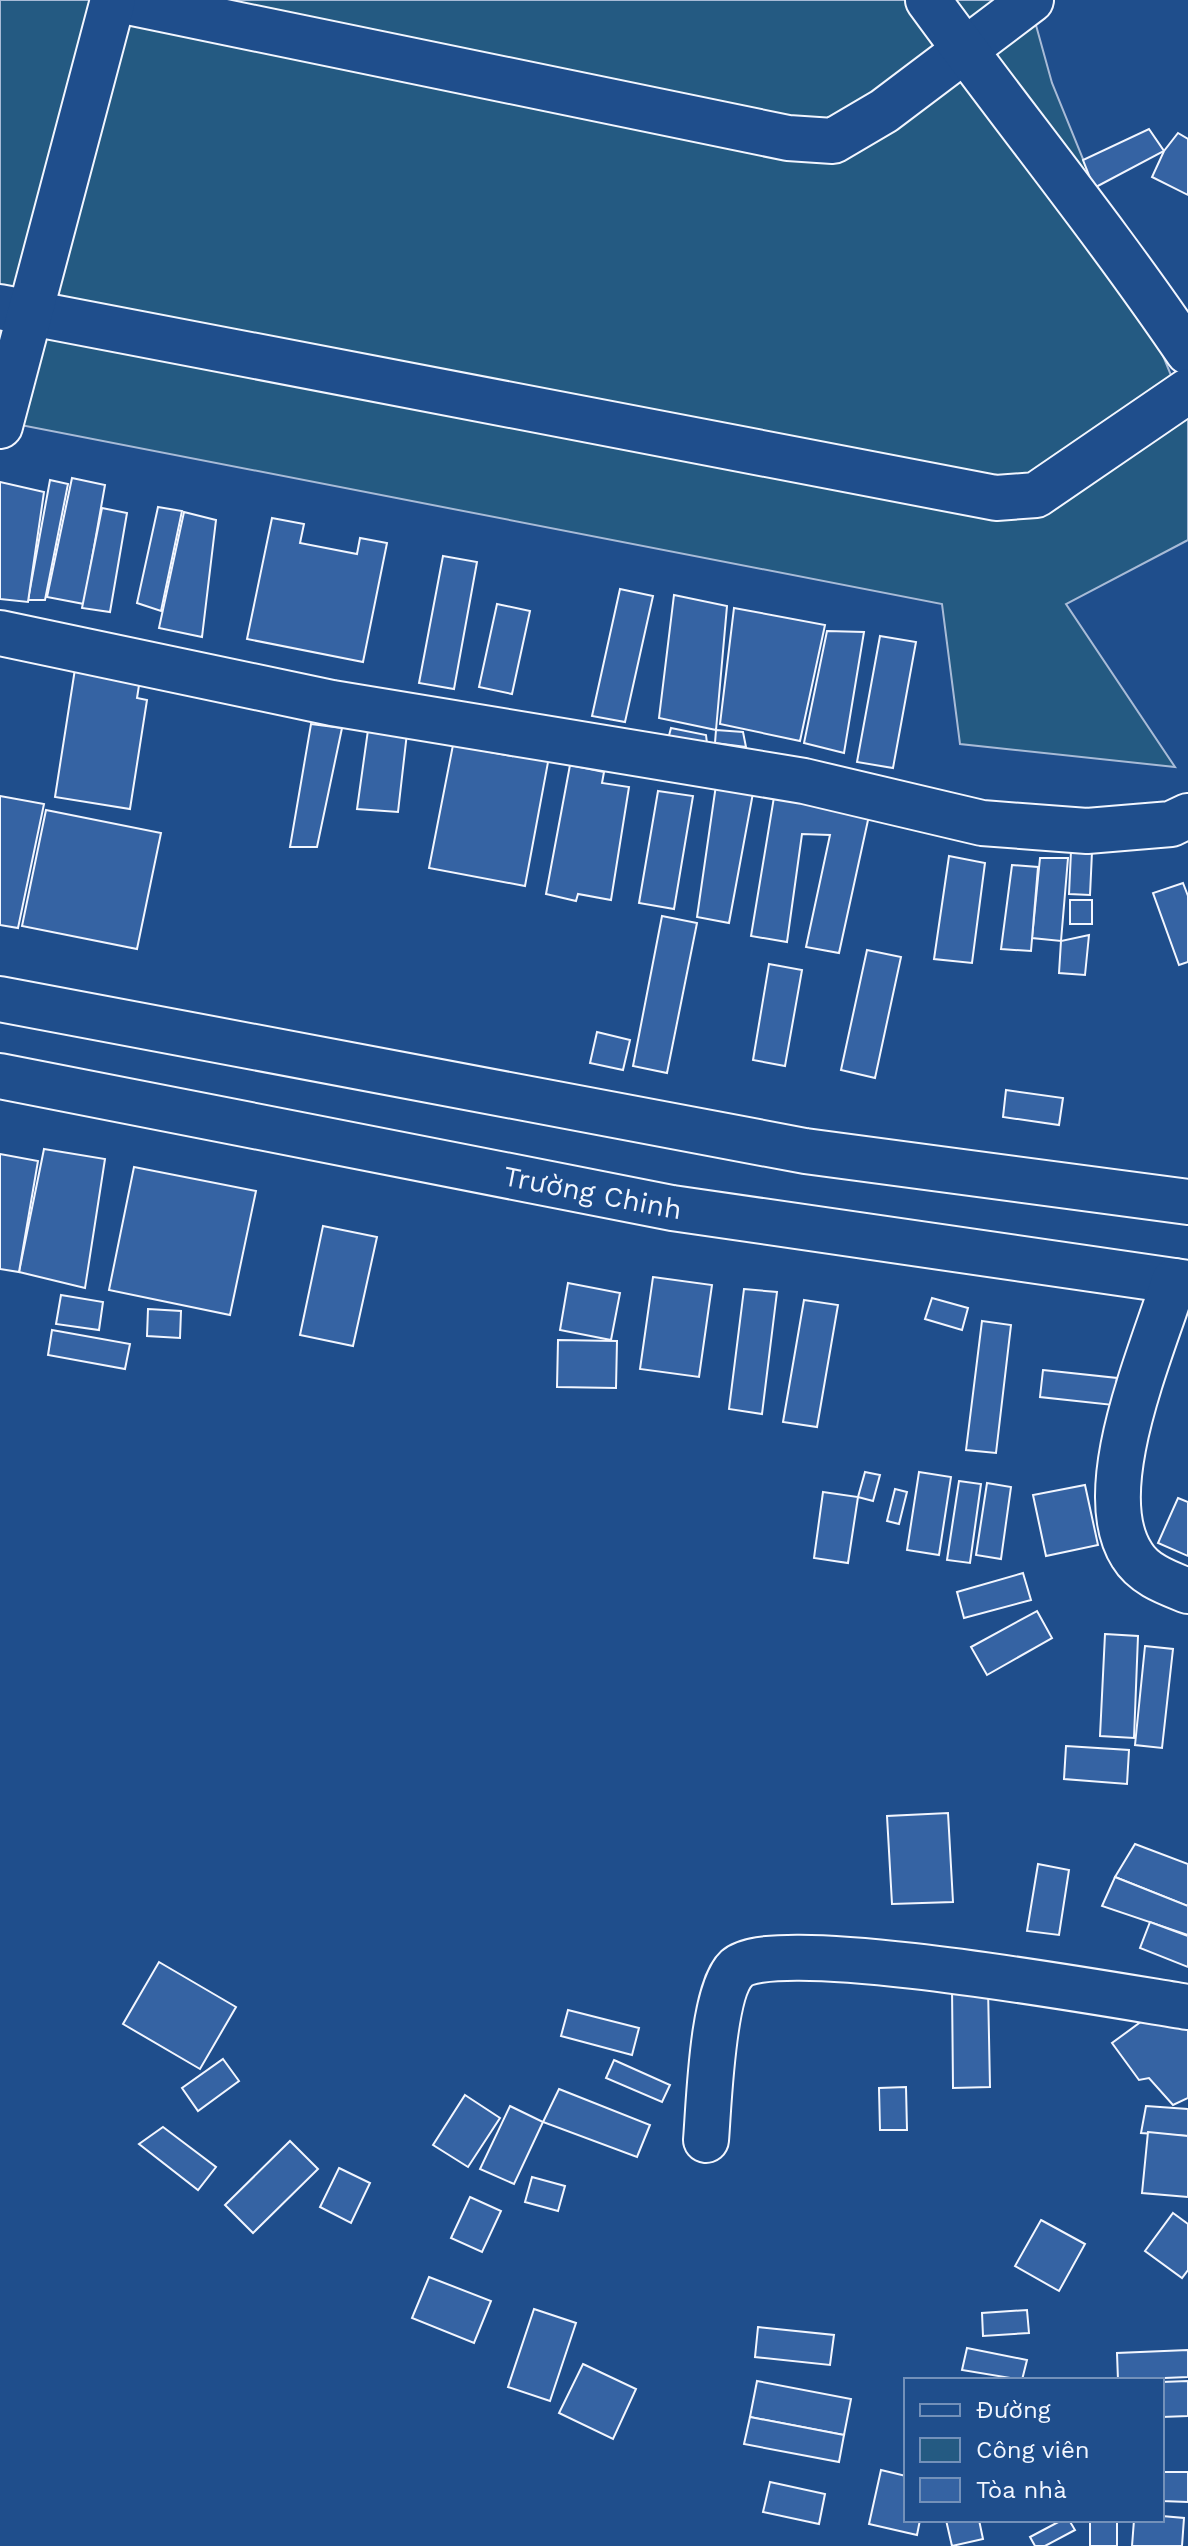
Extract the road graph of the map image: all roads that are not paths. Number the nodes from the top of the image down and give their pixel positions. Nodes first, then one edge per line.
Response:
1 (115, 0) edge
2 (928, 0) edge
3 (1031, 0) edge
4 (965, 51) junction
5 (15, 310) edge
6 (1188, 352) edge
7 (1188, 391) edge
8 (0, 426) edge
9 (0, 633) edge
10 (1188, 816) edge
11 (0, 999) edge
12 (0, 1076) edge
13 (1188, 1202) edge
14 (1181, 1282) edge
15 (1188, 1591) edge
16 (1188, 2007) edge
17 (706, 2140) dead end

1 - 4 street
1 - 5 street
2 - 4 street
3 - 4 street
4 - 6 street
5 - 7 street
5 - 8 street
9 - 10 street
11 - 13 street
12 - 14 street, Trường Chinh
14 - 15 street
16 - 17 street

